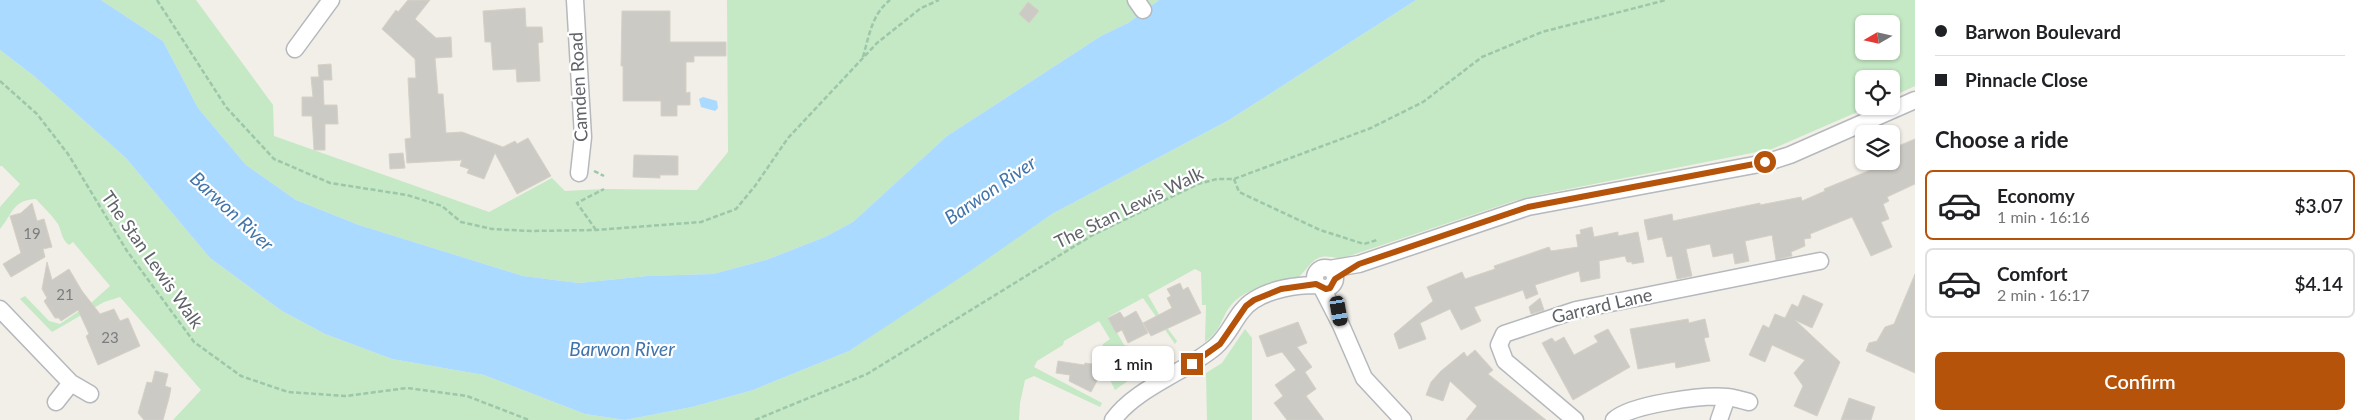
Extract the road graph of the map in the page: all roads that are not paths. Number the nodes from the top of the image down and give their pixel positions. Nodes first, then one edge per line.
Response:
1 (331, 0) edge
2 (575, 0) edge
3 (295, 49) dead end
4 (1915, 100) edge
5 (579, 173) dead end
6 (1820, 261) dead end
7 (1325, 279) junction
8 (0, 309) edge
9 (71, 383) junction
10 (90, 394) dead end
11 (1727, 397) junction
12 (56, 402) dead end
13 (1750, 402) dead end
14 (1113, 420) edge
15 (1403, 420) edge
16 (1575, 420) edge
17 (1614, 420) edge
18 (1719, 420) edge

1 - 3 street
2 - 5 street, Camden Road
4 - 7 street
6 - 16 street, Garrard Lane
7 - 14 street
7 - 15 street
8 - 9 street
9 - 10 street
9 - 12 street
11 - 13 street
11 - 17 street
11 - 18 street

